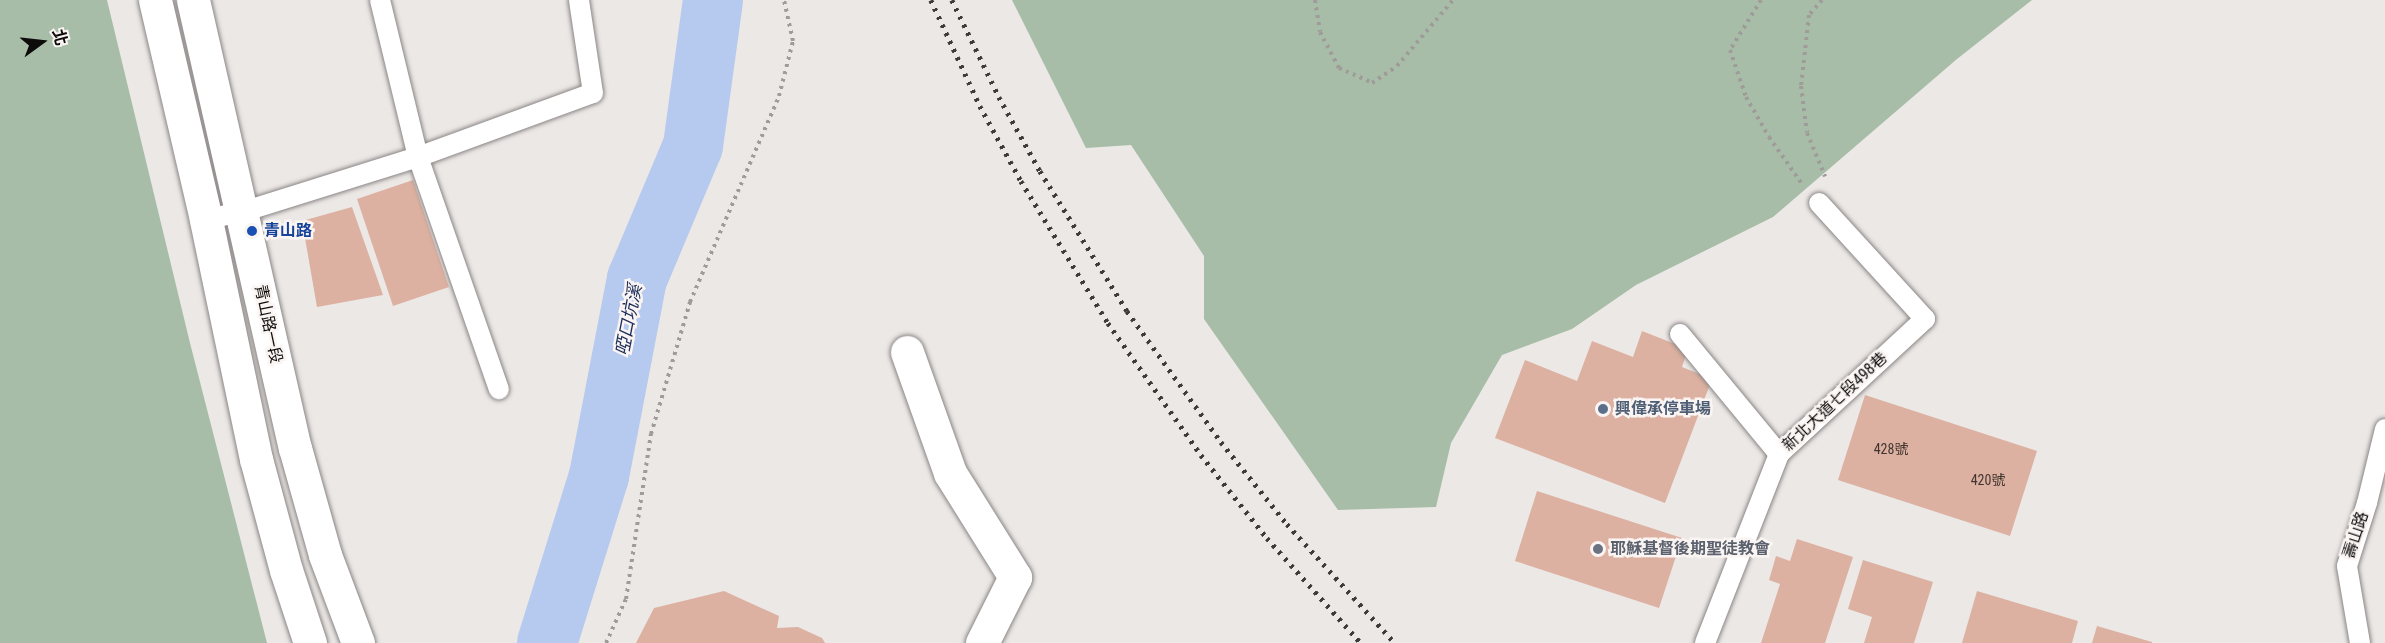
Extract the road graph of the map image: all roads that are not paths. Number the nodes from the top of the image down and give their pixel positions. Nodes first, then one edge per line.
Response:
1 (155, 0) edge
2 (193, 0) edge
3 (380, 0) edge
4 (579, 0) edge
5 (418, 157) junction
6 (1819, 203) road end
7 (243, 211) junction
8 (206, 220) junction
9 (1680, 334) dead end
10 (908, 352) dead end
11 (500, 389) dead end
12 (2385, 429) edge
13 (1779, 454) junction
14 (310, 643) edge
15 (358, 643) edge
16 (982, 643) edge
17 (1705, 643) edge
18 (2360, 643) edge

1 - 8 street
2 - 7 street, 青山路一段
3 - 5 lane
4 - 5 lane
5 - 7 lane
5 - 11 lane
6 - 13 lane, 新北大道七段498巷
7 - 8 lane
7 - 15 street, 青山路一段
8 - 14 street
9 - 13 lane
10 - 16 street
12 - 18 lane, 壽山路
13 - 17 lane, 新北大道七段498巷

